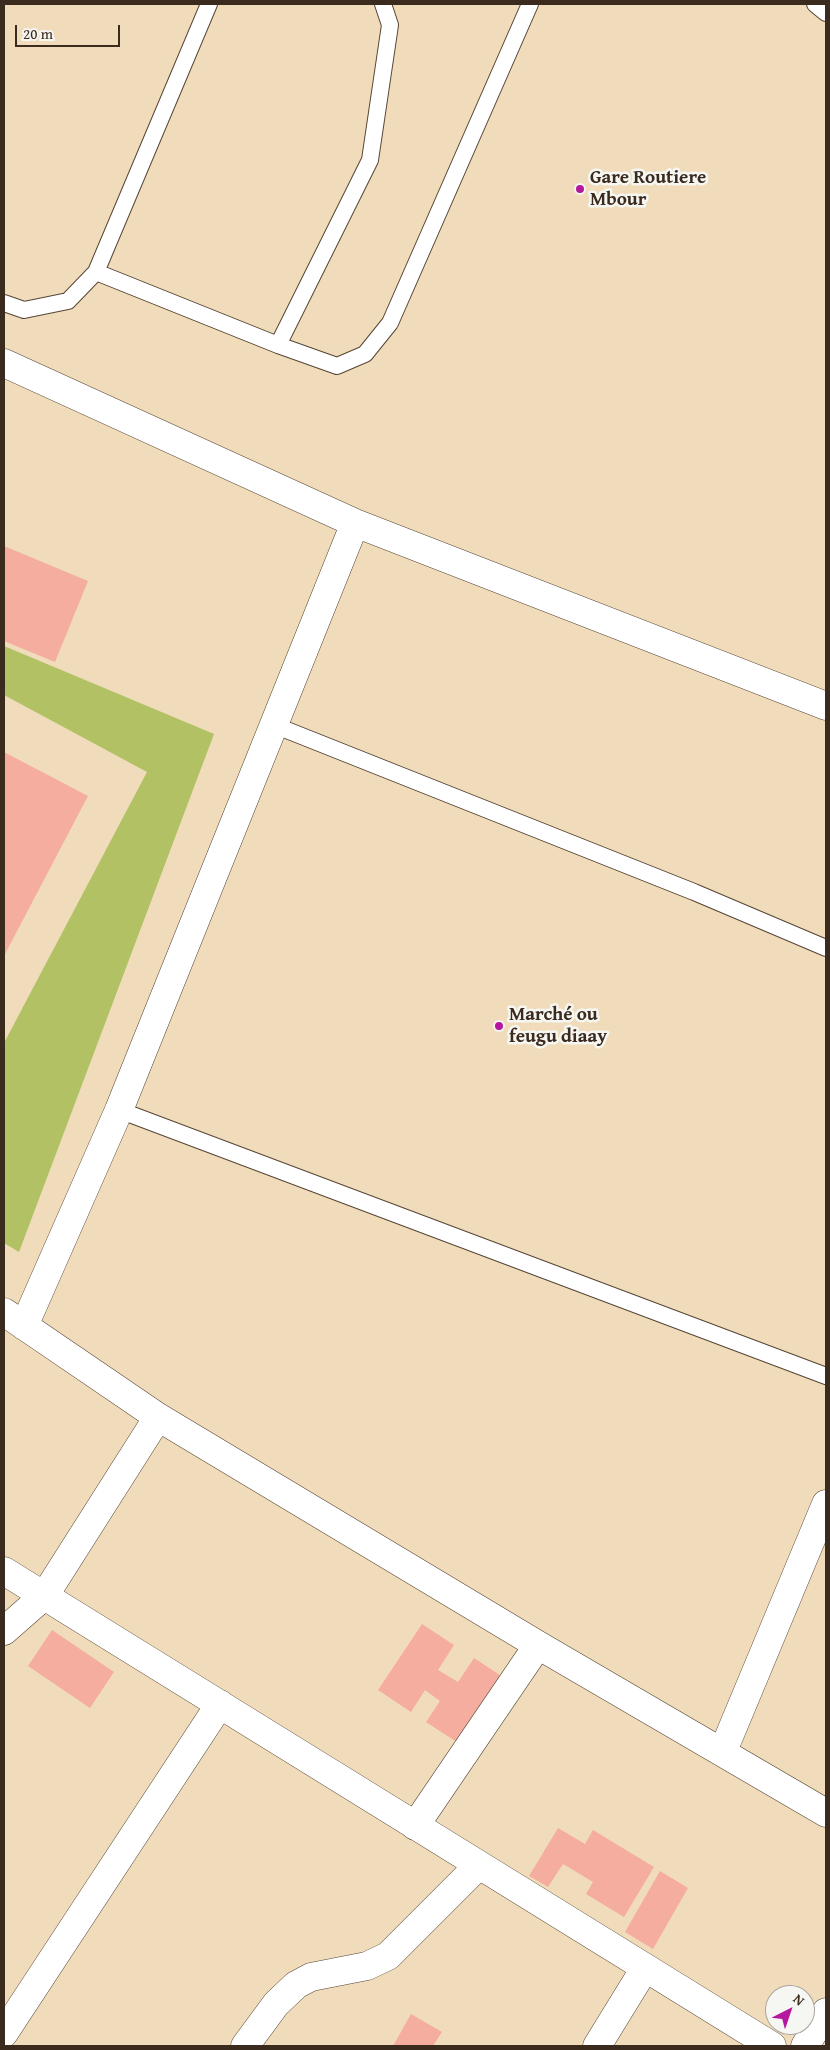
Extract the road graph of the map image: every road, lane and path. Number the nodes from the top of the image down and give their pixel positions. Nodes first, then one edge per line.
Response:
1 (209, 4) edge
2 (383, 4) edge
3 (530, 4) edge
4 (815, 4) edge
5 (826, 13) edge
6 (96, 272) junction
7 (4, 303) edge
8 (278, 345) junction
9 (4, 363) edge
10 (355, 523) junction
11 (826, 706) edge
12 (274, 725) junction
13 (826, 948) edge
14 (119, 1110) junction
15 (14, 1319) edge
16 (826, 1376) edge
17 (158, 1416) junction
18 (826, 1504) edge
19 (4, 1571) edge
20 (46, 1595) junction
21 (4, 1631) edge
22 (538, 1645) junction
23 (220, 1704) junction
24 (723, 1751) junction
25 (826, 1812) edge
26 (415, 1826) junction
27 (478, 1866) junction
28 (645, 1968) junction
29 (826, 2012) edge
30 (4, 2033) edge
31 (245, 2046) edge
32 (597, 2046) edge
33 (772, 2046) edge
34 (805, 2046) edge

1 - 6 lane
2 - 8 lane
3 - 8 lane
4 - 5 lane
6 - 7 lane
6 - 8 lane
9 - 10 street
10 - 11 street
10 - 12 street
12 - 13 lane
12 - 14 street
14 - 15 street
14 - 16 lane
15 - 17 street
17 - 20 street
17 - 22 street
18 - 24 street
19 - 20 street
20 - 21 street
20 - 23 street
22 - 24 street
22 - 26 street
23 - 26 street
23 - 30 street
24 - 25 street
26 - 27 street
27 - 28 street
27 - 31 street
28 - 32 street
28 - 33 street
29 - 34 street

